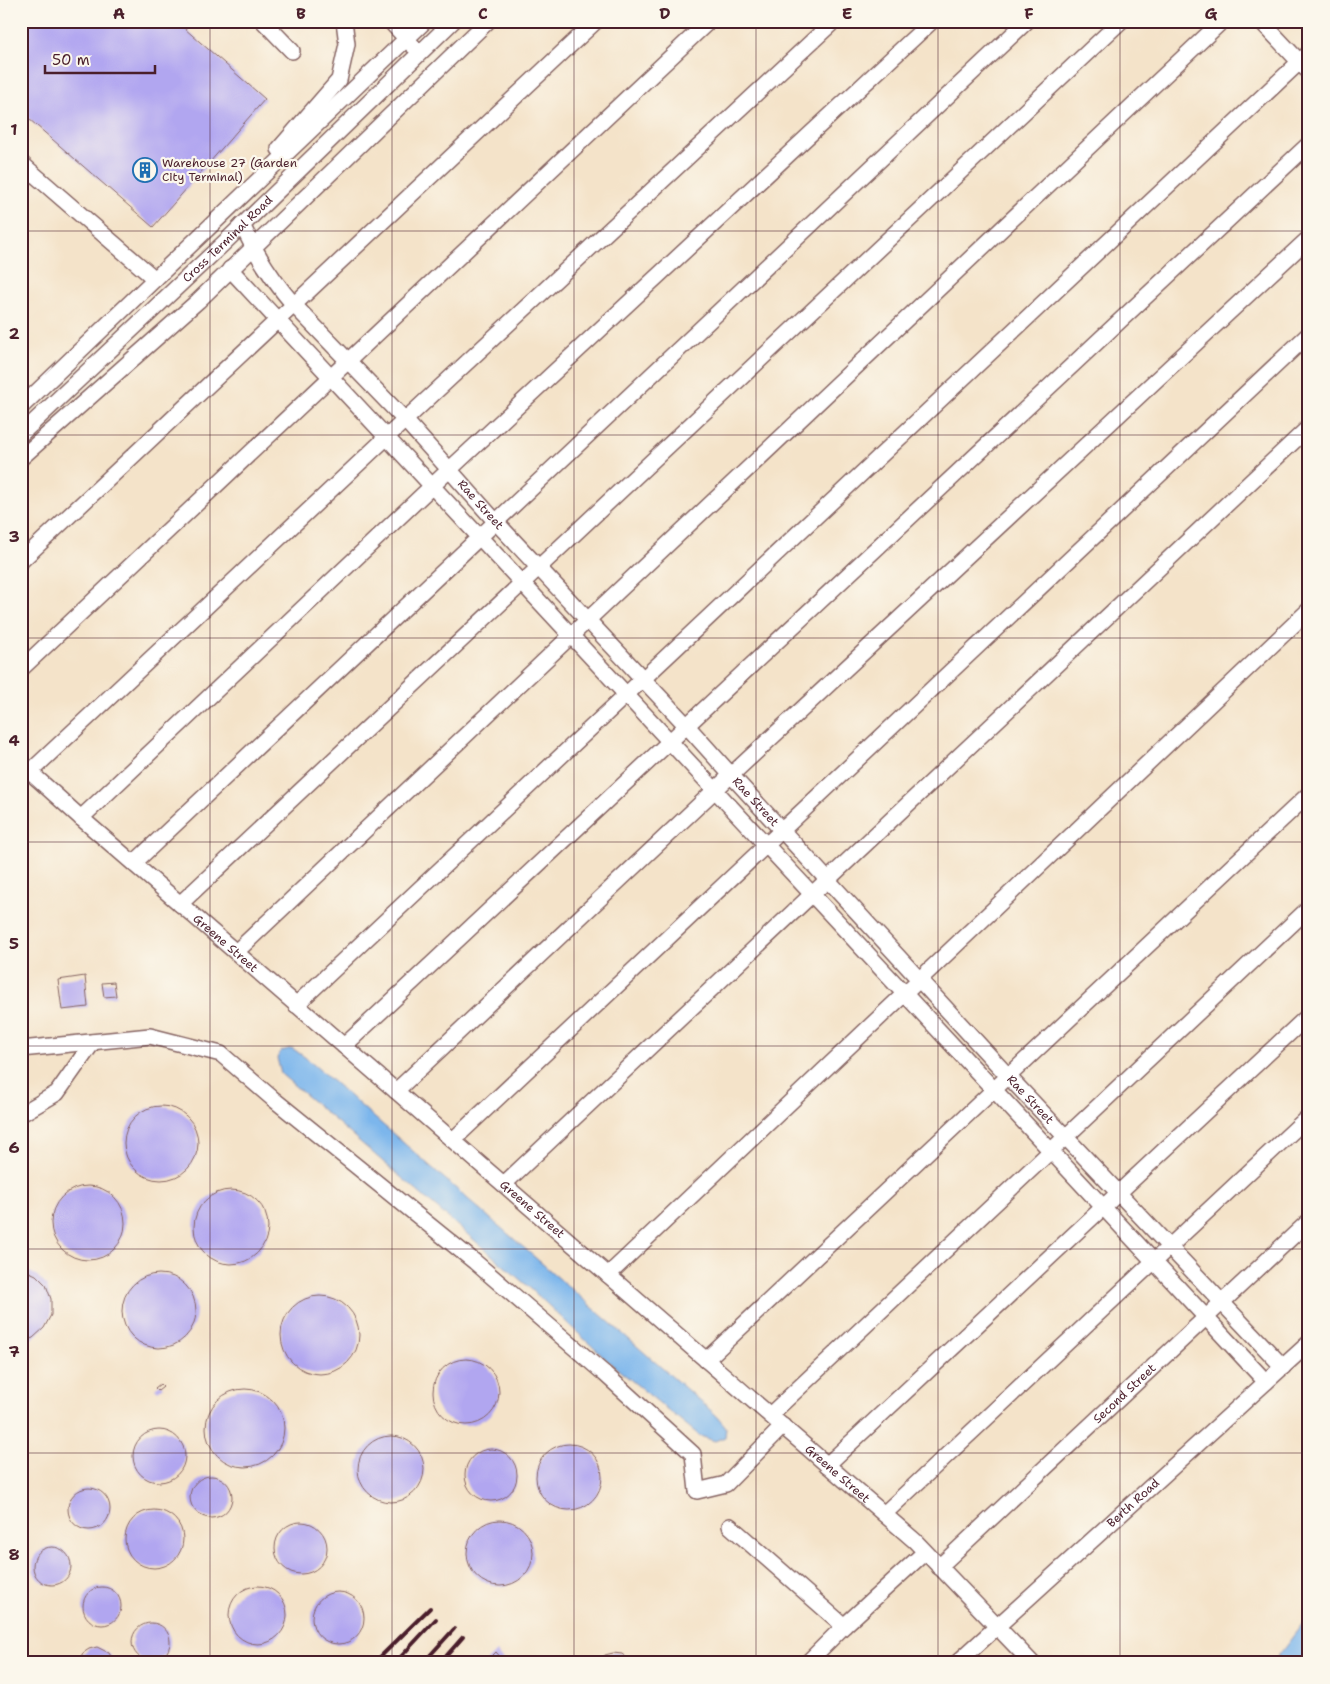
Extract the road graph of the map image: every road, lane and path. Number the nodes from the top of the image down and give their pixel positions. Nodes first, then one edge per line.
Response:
1 (263, 21) edge
2 (344, 21) edge
3 (390, 21) edge
4 (425, 21) edge
5 (453, 21) edge
6 (488, 21) edge
7 (596, 21) edge
8 (709, 21) edge
9 (834, 21) edge
10 (932, 21) edge
11 (1027, 21) edge
12 (1121, 21) edge
13 (1222, 21) edge
14 (1261, 21) edge
15 (406, 39) junction
16 (292, 50) dead end
17 (420, 53) junction
18 (1305, 62) edge
19 (1309, 144) edge
20 (21, 163) edge
21 (232, 206) junction
22 (242, 225) junction
23 (1309, 238) edge
24 (253, 247) junction
25 (230, 269) junction
26 (155, 279) junction
27 (294, 304) junction
28 (277, 320) junction
29 (1309, 334) edge
30 (348, 361) junction
31 (330, 377) junction
32 (21, 407) edge
33 (405, 420) junction
34 (1309, 427) edge
35 (21, 434) edge
36 (386, 437) junction
37 (21, 458) edge
38 (449, 470) junction
39 (432, 486) junction
40 (496, 522) junction
41 (480, 538) junction
42 (21, 561) edge
43 (538, 567) junction
44 (522, 582) junction
45 (1309, 610) edge
46 (586, 619) junction
47 (570, 635) junction
48 (21, 669) edge
49 (642, 679) junction
50 (626, 694) junction
51 (687, 726) junction
52 (670, 742) junction
53 (25, 768) edge
54 (730, 775) junction
55 (715, 790) junction
56 (1309, 794) edge
57 (81, 818) junction
58 (781, 830) junction
59 (766, 844) junction
60 (134, 864) junction
61 (828, 880) junction
62 (812, 894) junction
63 (180, 904) junction
64 (1309, 908) edge
65 (236, 952) junction
66 (920, 980) junction
67 (905, 994) junction
68 (296, 1005) junction
69 (1309, 1016) edge
70 (93, 1042) junction
71 (344, 1046) junction
72 (21, 1049) edge
73 (1008, 1076) junction
74 (994, 1090) junction
75 (396, 1091) junction
76 (21, 1114) edge
77 (1309, 1116) edge
78 (1066, 1136) junction
79 (453, 1140) junction
80 (1051, 1150) junction
81 (504, 1184) junction
82 (1119, 1193) junction
83 (1103, 1207) junction
84 (1309, 1221) edge
85 (1170, 1247) junction
86 (1154, 1262) junction
87 (608, 1275) junction
88 (1222, 1302) junction
89 (1206, 1317) junction
90 (1309, 1343) edge
91 (706, 1360) junction
92 (1283, 1367) junction
93 (1266, 1382) junction
94 (770, 1415) junction
95 (783, 1426) junction
96 (828, 1465) junction
97 (884, 1514) junction
98 (730, 1526) dead end
99 (925, 1552) junction
100 (939, 1567) junction
101 (844, 1626) junction
102 (997, 1627) junction
103 (807, 1663) edge
104 (958, 1663) edge
105 (1032, 1663) edge

1 - 16 street
2 - 21 street
3 - 15 street
4 - 15 street, Cross Terminal Road
5 - 17 street, Cross Terminal Road
6 - 24 street
7 - 27 street
8 - 30 street
9 - 33 street
10 - 38 street
11 - 40 street
12 - 43 street
13 - 46 street
14 - 18 street
15 - 17 street
15 - 21 street, Cross Terminal Road
17 - 22 street, Cross Terminal Road
18 - 49 street
19 - 51 street
20 - 26 street
21 - 26 street, Cross Terminal Road
22 - 24 street, Rae Street
22 - 35 street, Cross Terminal Road
23 - 54 street
24 - 25 street
24 - 27 street, Rae Street
25 - 28 street, Rae Street
25 - 37 street
26 - 32 street, Cross Terminal Road
27 - 28 street
27 - 30 street, Rae Street
28 - 31 street, Rae Street
28 - 42 street
29 - 58 street
30 - 31 street
30 - 33 street, Rae Street
31 - 36 street, Rae Street
31 - 48 street
33 - 36 street
33 - 38 street, Rae Street
34 - 61 street
36 - 39 street, Rae Street
36 - 53 street
38 - 39 street
38 - 40 street, Rae Street
39 - 41 street, Rae Street
39 - 57 street
40 - 41 street
40 - 43 street, Rae Street
41 - 44 street, Rae Street
41 - 60 street
43 - 44 street
43 - 46 street, Rae Street
44 - 47 street, Rae Street
44 - 63 street
45 - 66 street
46 - 47 street
46 - 49 street, Rae Street
47 - 50 street, Rae Street
47 - 65 street
49 - 50 street
49 - 51 street, Rae Street
50 - 52 street, Rae Street
50 - 68 street
51 - 52 street
51 - 54 street, Rae Street
52 - 55 street, Rae Street
52 - 71 street
53 - 57 street, Greene Street
54 - 55 street
54 - 58 street, Rae Street
55 - 59 street, Rae Street
55 - 75 street
56 - 73 street
57 - 60 street, Greene Street
58 - 59 street
58 - 61 street, Rae Street
59 - 62 street, Rae Street
59 - 79 street
60 - 63 street, Greene Street
61 - 62 street
61 - 66 street, Rae Street
62 - 67 street, Rae Street
62 - 81 street
63 - 65 street, Greene Street
64 - 78 street
65 - 68 street, Greene Street
66 - 67 street
66 - 73 street, Rae Street
67 - 74 street, Rae Street
67 - 87 street
68 - 71 street, Greene Street
69 - 82 street
70 - 72 street
70 - 76 street
70 - 95 street
71 - 75 street, Greene Street
73 - 74 street
73 - 78 street, Rae Street
74 - 80 street, Rae Street
74 - 91 street
75 - 79 street, Greene Street
77 - 85 street
78 - 80 street
78 - 82 street, Rae Street
79 - 81 street, Greene Street
80 - 83 street, Rae Street
80 - 94 street
81 - 87 street, Greene Street
82 - 83 street
82 - 85 street, Rae Street
83 - 86 street, Rae Street
83 - 96 street
84 - 88 street, Second Street
85 - 86 street
85 - 88 street, Rae Street
86 - 89 street, Rae Street
86 - 97 street
87 - 91 street, Greene Street
88 - 89 street, Second Street
88 - 92 street, Rae Street
89 - 93 street, Rae Street
89 - 100 street, Second Street
90 - 92 street, Berth Road
91 - 94 street, Greene Street
92 - 93 street, Berth Road
93 - 102 street, Berth Road
94 - 95 street, Greene Street
95 - 96 street, Greene Street
96 - 97 street, Greene Street
97 - 99 street, Greene Street
98 - 101 street
99 - 100 street, Greene Street
99 - 101 street
100 - 102 street, Greene Street
101 - 103 street
102 - 104 street, Berth Road
102 - 105 street, Greene Street

